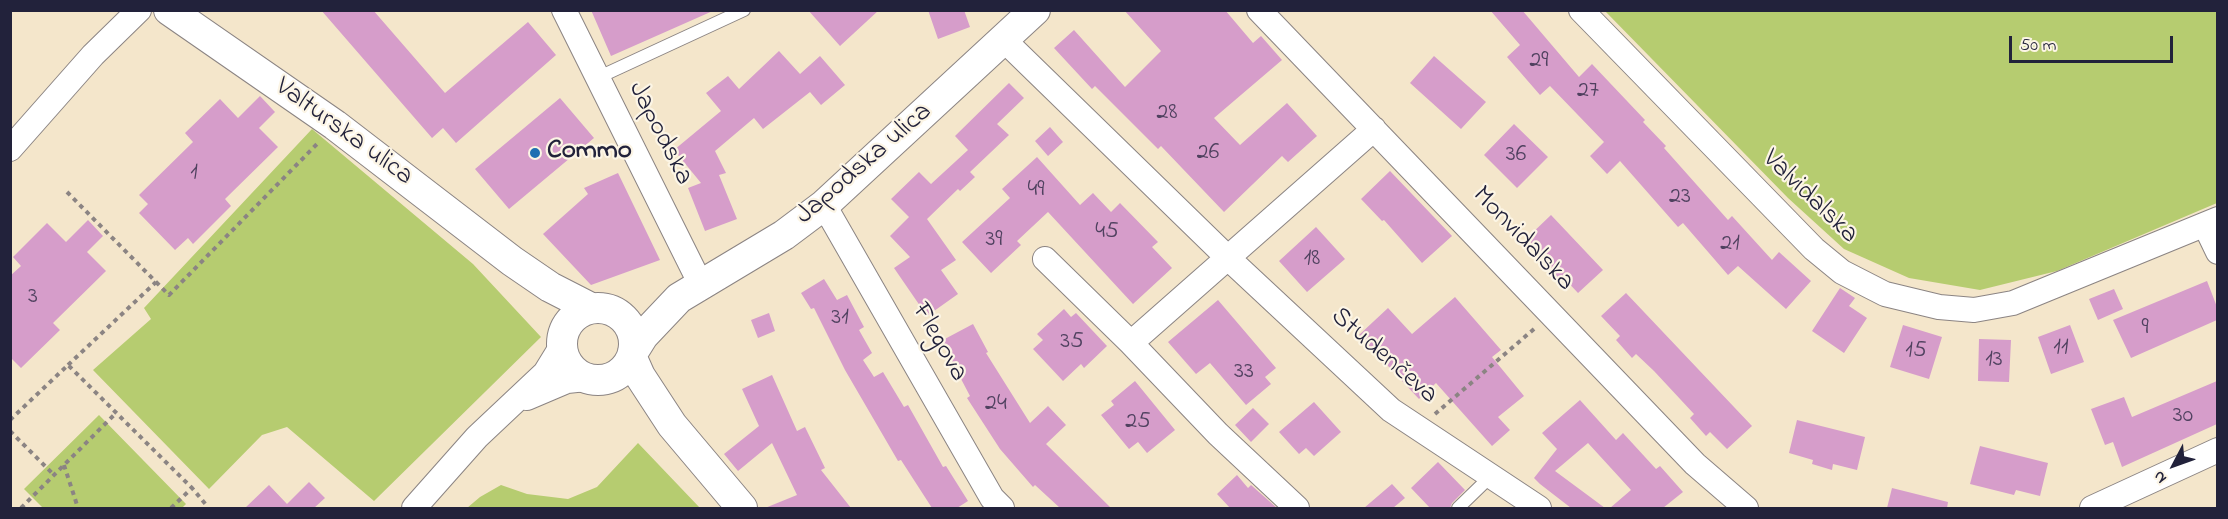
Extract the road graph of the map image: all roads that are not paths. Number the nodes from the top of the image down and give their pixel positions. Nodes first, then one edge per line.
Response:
1 (139, 10) edge
2 (169, 10) edge
3 (564, 10) edge
4 (744, 10) edge
5 (1035, 10) edge
6 (1259, 10) edge
7 (1581, 10) edge
8 (1004, 40) junction
9 (597, 78) junction
10 (1374, 129) junction
11 (10, 149) edge
12 (824, 205) junction
13 (2211, 222) edge
14 (2217, 252) edge
15 (1228, 258) junction
16 (1046, 259) dead end
17 (512, 261) junction
18 (690, 291) junction
19 (602, 310) junction
20 (562, 342) junction
21 (1131, 343) junction
22 (633, 355) junction
23 (591, 380) junction
24 (516, 403) junction
25 (672, 425) junction
26 (2217, 450) edge
27 (1490, 477) junction
28 (1533, 507) edge
29 (414, 508) edge
30 (742, 508) edge
31 (1002, 508) edge
32 (1297, 508) edge
33 (1458, 508) edge
34 (1746, 508) edge
35 (2092, 508) edge

1 - 11 street
2 - 17 street, Valturska ulica
3 - 9 street, Japodska
4 - 9 lane
5 - 8 street, Japodska ulica
6 - 10 street, Monvidalska
7 - 13 street, Valvidalska
8 - 12 street, Japodska ulica
8 - 15 street, Studenčeva
9 - 18 street, Japodska
10 - 15 street
10 - 34 street, Monvidalska
12 - 18 street, Japodska ulica
12 - 31 street, Flegova
13 - 14 street
15 - 21 street
15 - 27 street, Studenčeva
16 - 21 street
17 - 19 street, Valturska ulica
17 - 20 street, Valturska ulica
18 - 19 street, Japodska ulica
18 - 22 street, Japodska ulica
19 - 20 street
19 - 22 street
20 - 23 street
20 - 24 street
21 - 32 street
22 - 23 street
22 - 25 street
23 - 24 street
23 - 25 street
24 - 29 street
25 - 30 street
26 - 35 street
27 - 28 street, Studenčeva
27 - 33 lane

